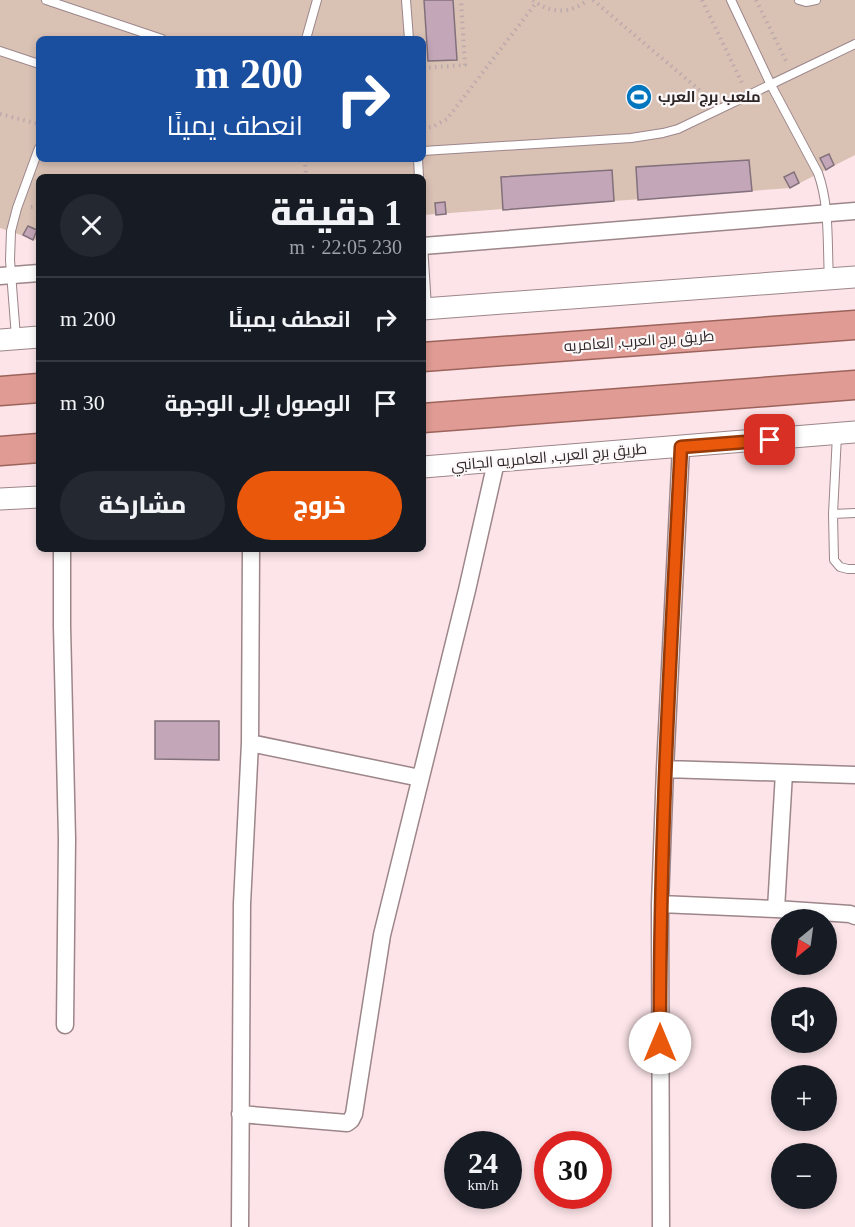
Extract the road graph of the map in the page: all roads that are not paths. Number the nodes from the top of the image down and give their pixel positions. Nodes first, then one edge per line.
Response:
1 (46, 0) edge
2 (317, 0) edge
3 (406, 0) edge
4 (731, 0) edge
5 (799, 0) edge
6 (816, 0) edge
7 (153, 36) edge
8 (307, 36) edge
9 (409, 36) edge
10 (855, 44) edge
11 (0, 51) edge
12 (36, 63) edge
13 (771, 85) junction
14 (426, 151) edge
15 (36, 156) edge
16 (855, 211) edge
17 (826, 213) junction
18 (426, 244) edge
19 (36, 273) edge
20 (6, 275) edge
21 (855, 277) edge
22 (829, 279) junction
23 (426, 309) edge
24 (855, 325) edge
25 (36, 337) edge
26 (8, 339) edge
27 (426, 357) edge
28 (855, 386) edge
29 (36, 388) edge
30 (0, 391) edge
31 (426, 418) edge
32 (846, 433) edge
33 (681, 447) junction
34 (36, 448) edge
35 (0, 451) edge
36 (496, 462) junction
37 (426, 467) edge
38 (36, 497) edge
39 (0, 499) edge
40 (855, 513) edge
41 (833, 514) junction
42 (62, 552) edge
43 (251, 552) edge
44 (855, 569) edge
45 (250, 743) junction
46 (664, 770) junction
47 (784, 773) junction
48 (855, 775) edge
49 (420, 778) junction
50 (660, 904) junction
51 (776, 909) joint
52 (837, 913) edge
53 (855, 916) edge
54 (64, 1025) dead end
55 (240, 1114) junction
56 (240, 1227) edge
57 (661, 1227) edge

1 - 7 lane
2 - 8 lane
3 - 9 lane
4 - 13 lane
5 - 6 lane
10 - 13 lane
11 - 12 lane
13 - 14 lane
13 - 17 lane
15 - 20 lane
16 - 17 street
17 - 18 street
17 - 22 lane
19 - 20 street
20 - 26 lane
21 - 22 street
22 - 23 street
24 - 27 highway, طريق برج العرب, العامريه
25 - 26 street
28 - 31 highway
29 - 30 highway
32 - 33 street, طريق برج العرب, العامريه الجانبي
32 - 41 lane
33 - 36 street, طريق برج العرب, العامريه الجانبي
33 - 46 street
34 - 35 highway
36 - 37 street, طريق برج العرب, العامريه الجانبي
36 - 49 street
38 - 39 street
40 - 41 lane
41 - 44 lane
42 - 54 street
43 - 45 street
45 - 49 street
45 - 55 street
46 - 47 street
46 - 50 street
47 - 48 street
47 - 51 street
49 - 55 street
50 - 51 street
50 - 57 street
52 - 53 street
55 - 56 street

